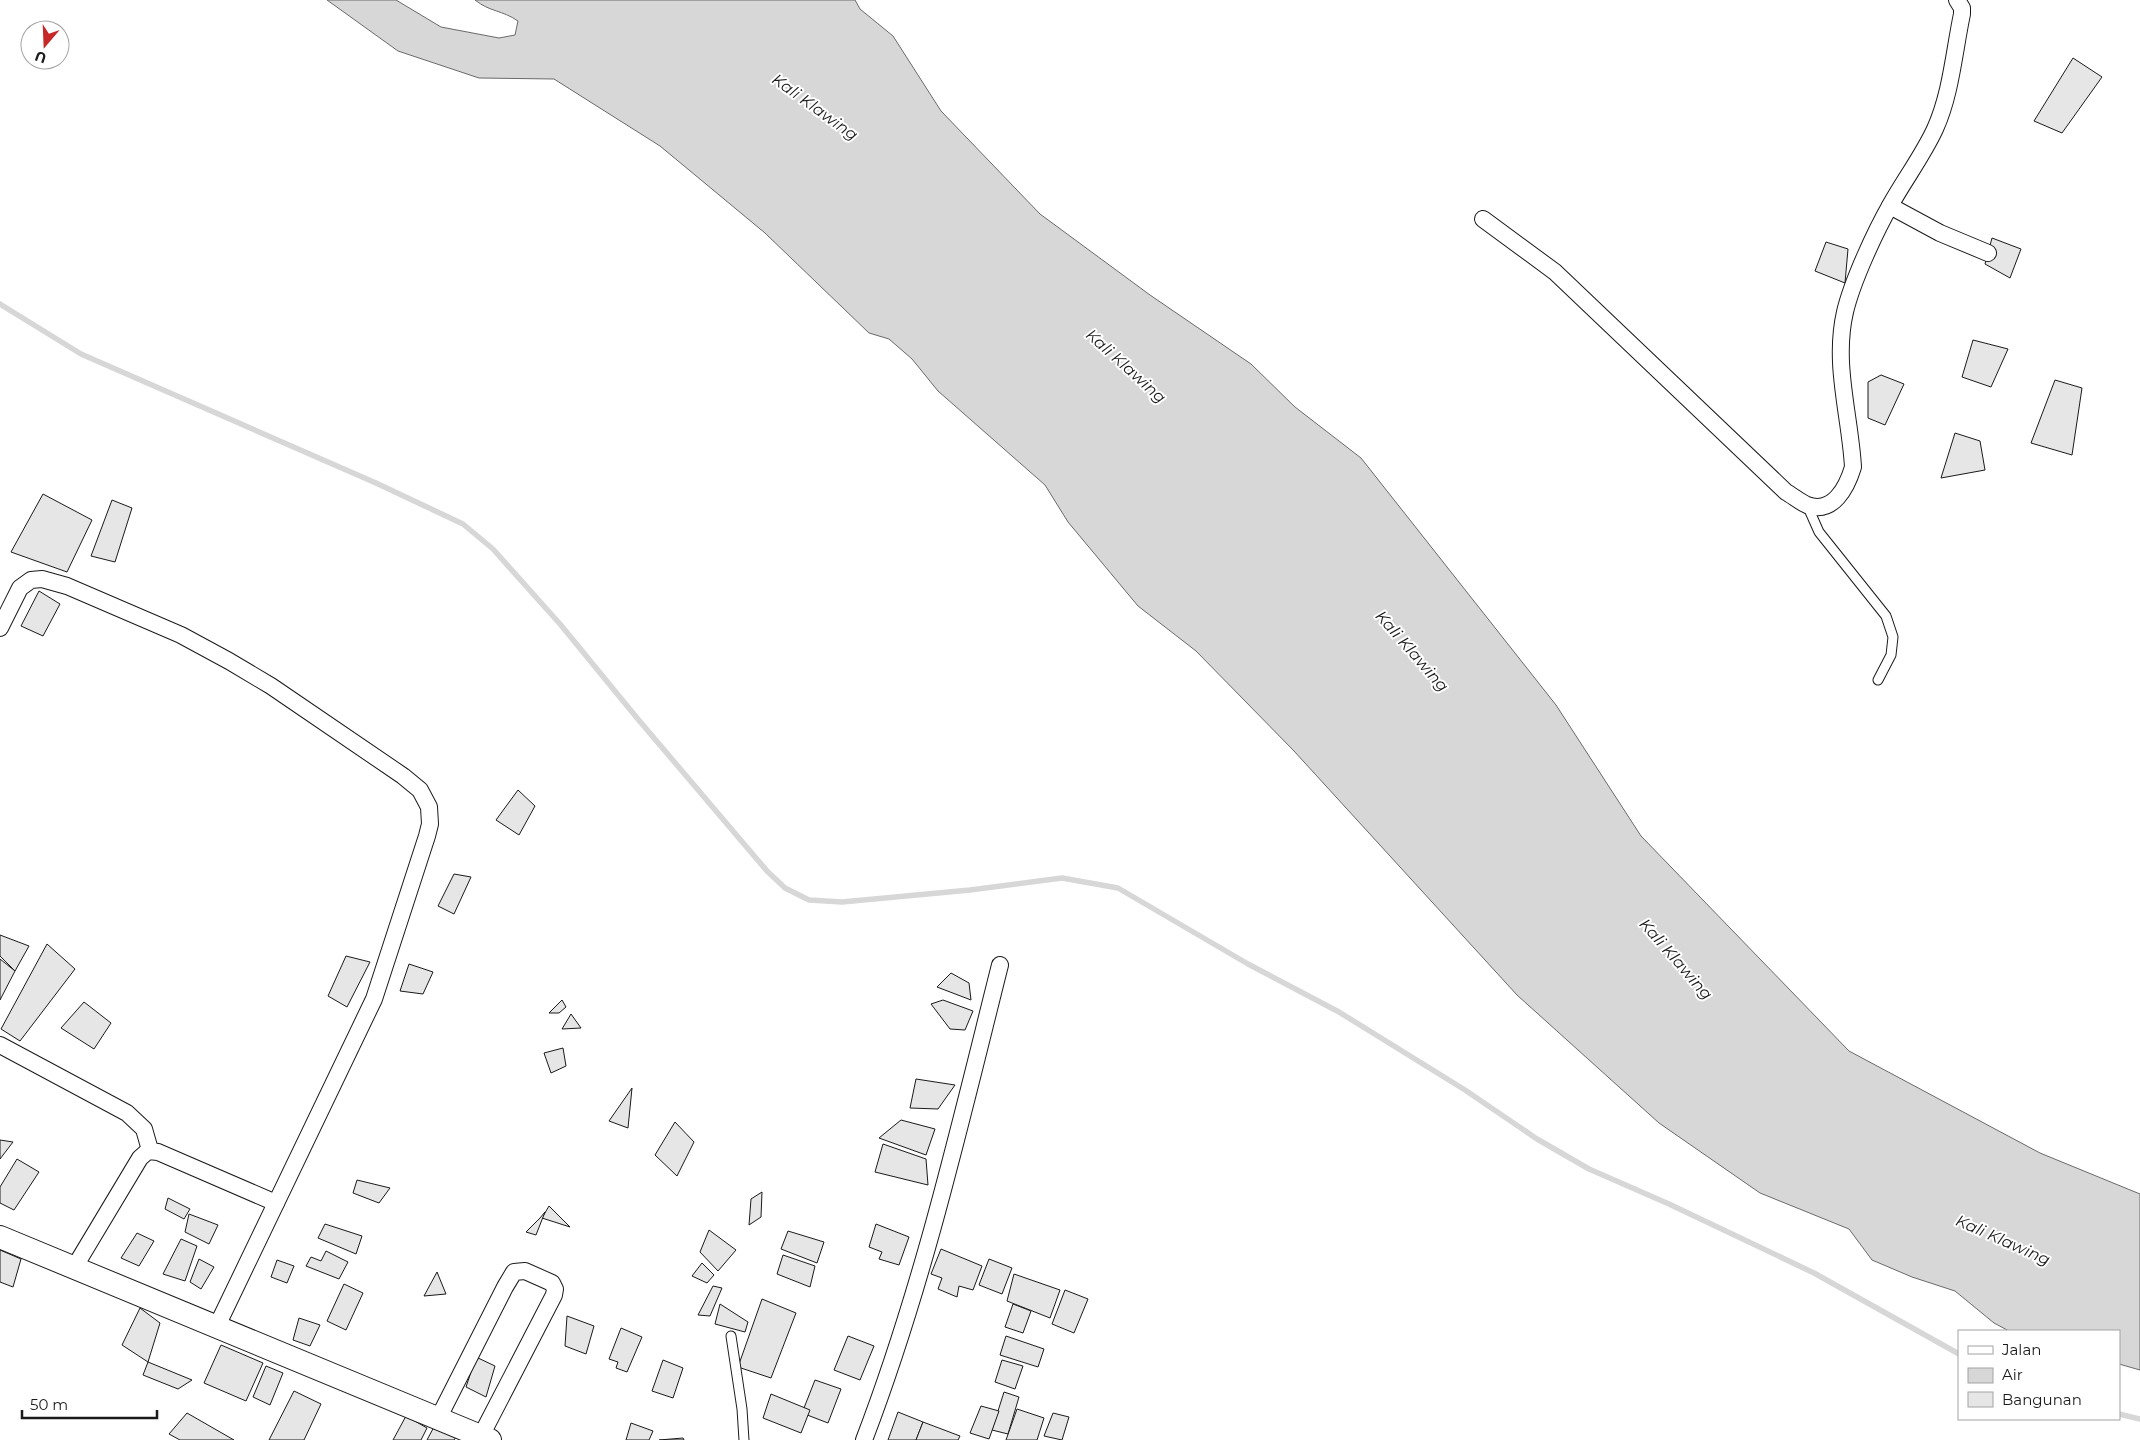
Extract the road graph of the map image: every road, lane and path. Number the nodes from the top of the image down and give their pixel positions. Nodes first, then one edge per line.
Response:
1 (1957, 0) edge
2 (1890, 206) junction
3 (1483, 219) dead end
4 (1988, 252) dead end
5 (1807, 505) junction
6 (0, 628) edge
7 (1878, 680) dead end
8 (1000, 965) dead end
9 (0, 1045) edge
10 (150, 1150) junction
11 (276, 1203) junction
12 (0, 1237) edge
13 (74, 1268) junction
14 (217, 1326) junction
15 (731, 1336) dead end
16 (438, 1419) junction
17 (486, 1438) edge
18 (744, 1440) edge
19 (864, 1440) edge

1 - 2 street
2 - 4 street
2 - 5 street
3 - 5 street
5 - 7 lane
6 - 11 street
8 - 19 street
9 - 10 street
10 - 11 street
10 - 13 street
11 - 14 street
12 - 13 street
13 - 14 street
14 - 16 street
15 - 18 lane
16 - 17 street
16 - 17 street

